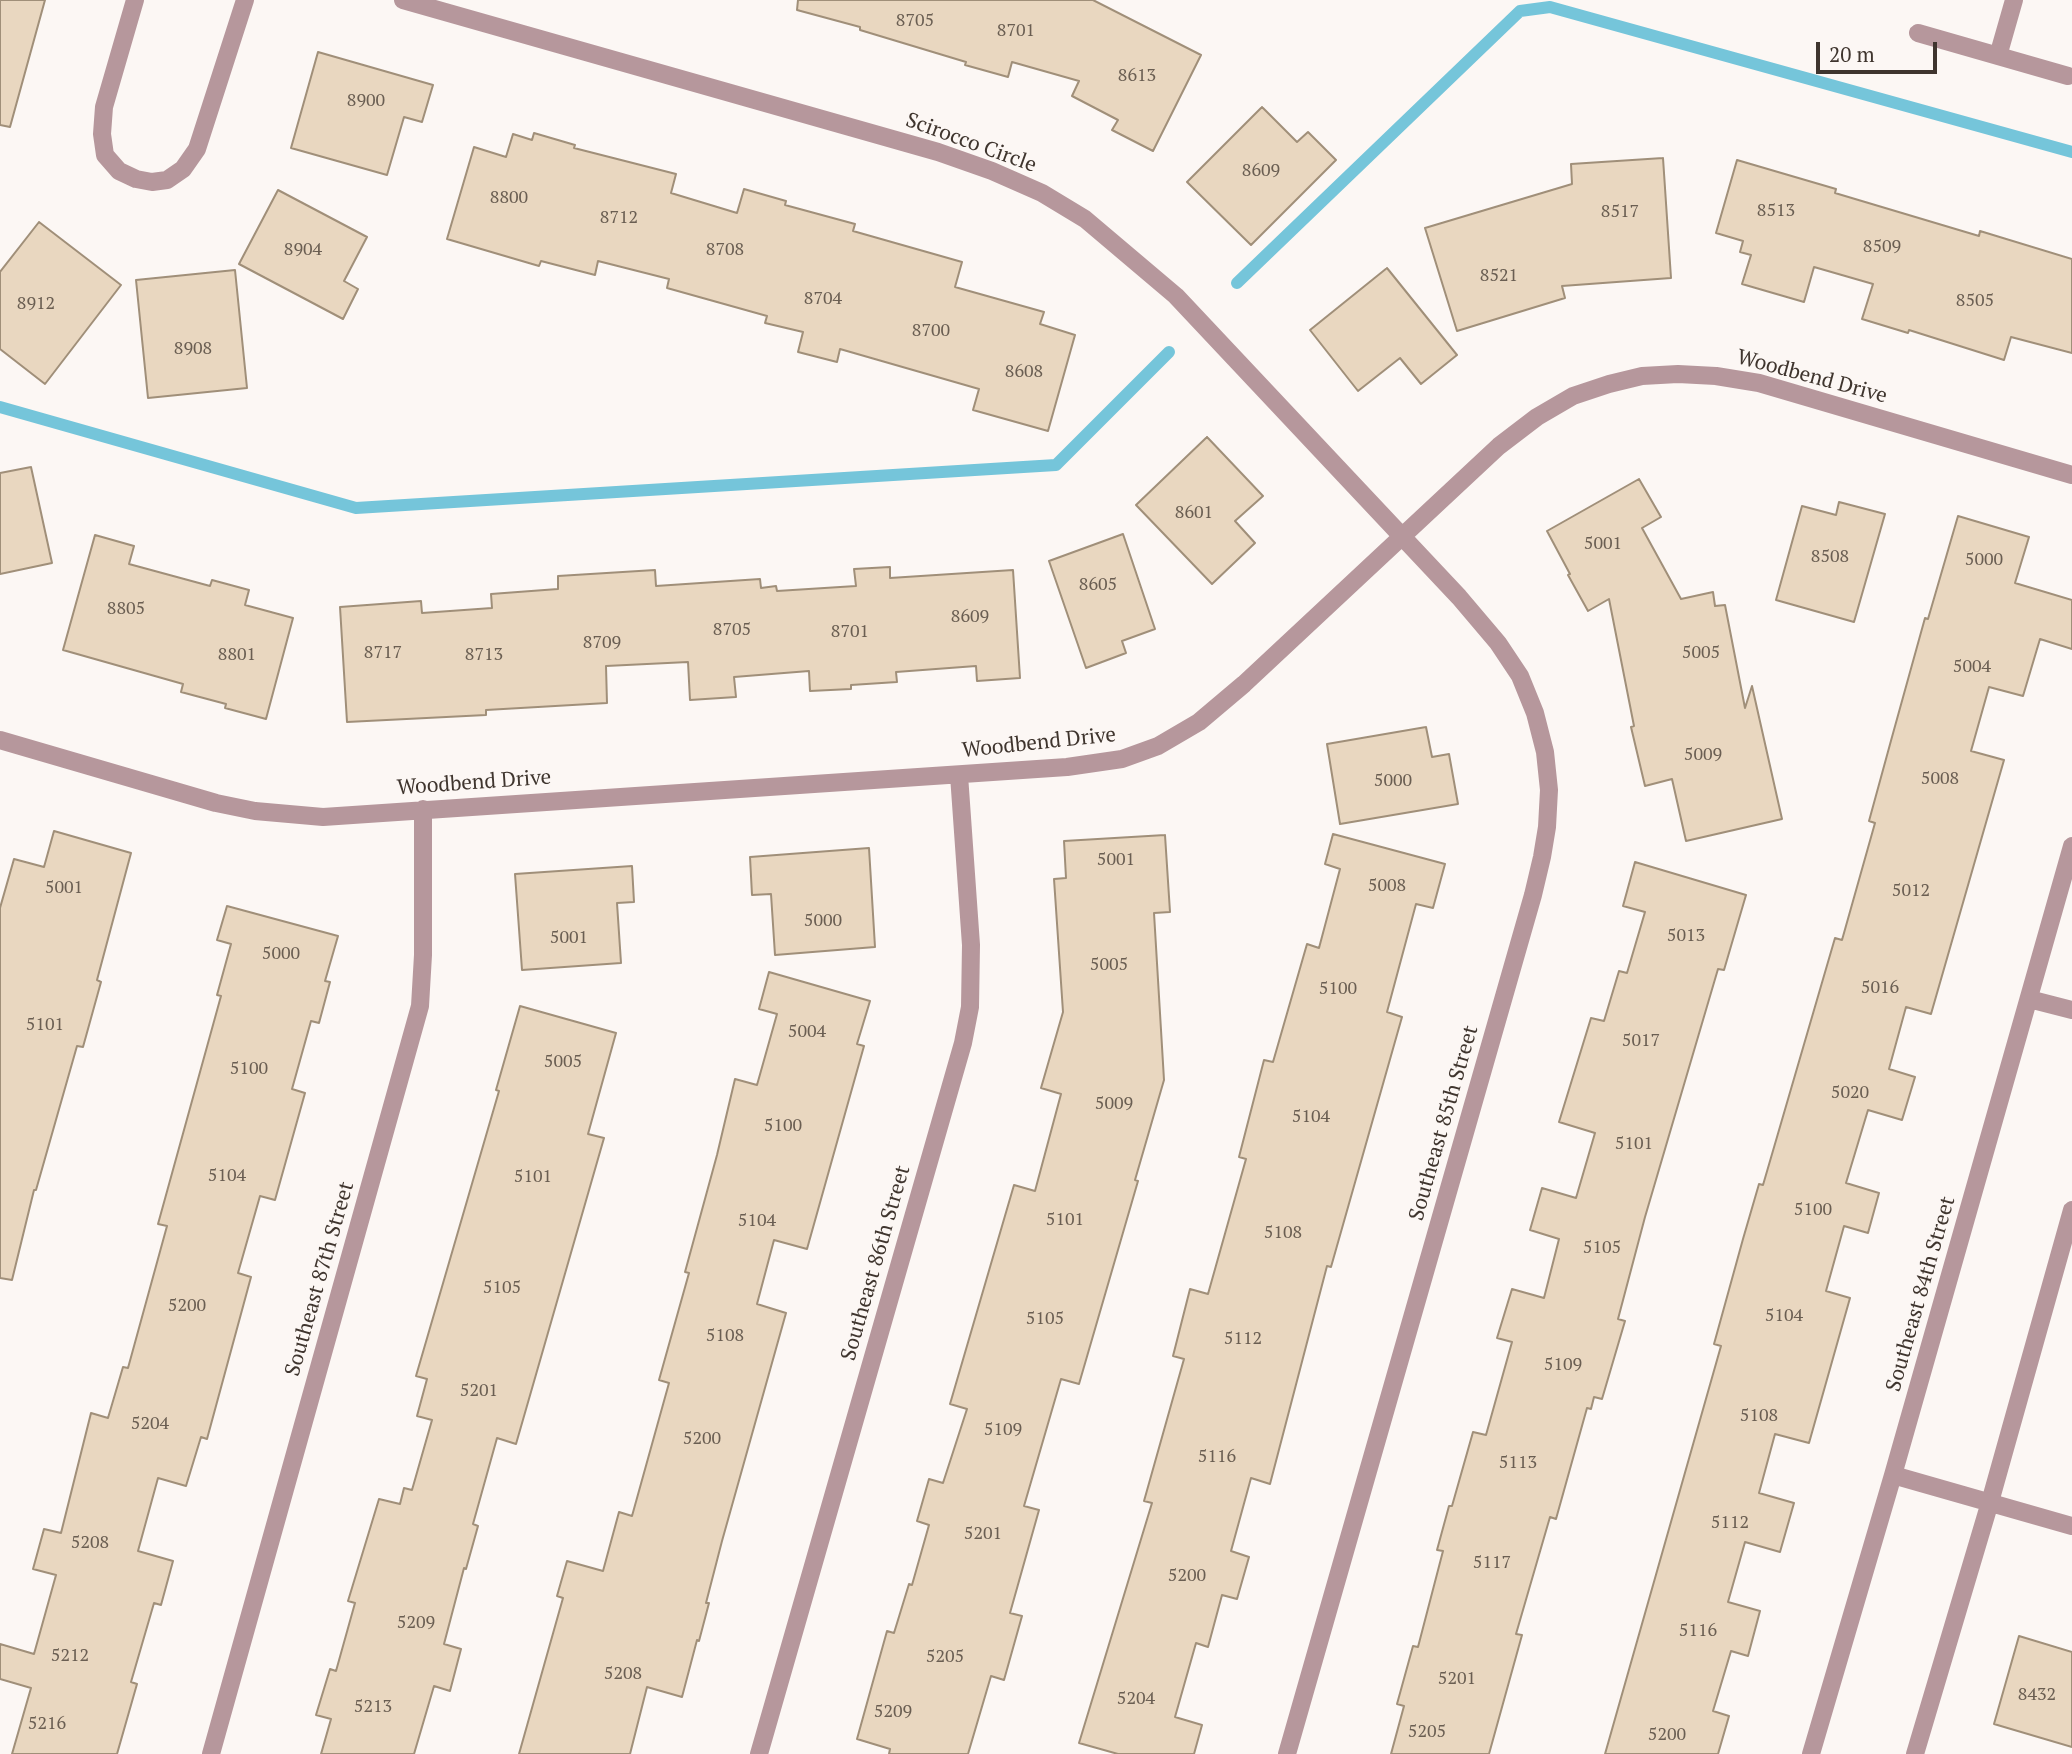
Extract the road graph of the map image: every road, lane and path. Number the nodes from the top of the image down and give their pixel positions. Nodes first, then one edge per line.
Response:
1 (135, 0) edge
2 (244, 0) edge
3 (403, 0) edge
4 (2014, 0) edge
5 (1918, 33) dead end
6 (1998, 56) junction
7 (2068, 76) dead end
8 (2072, 475) edge
9 (1402, 538) junction
10 (0, 740) edge
11 (959, 775) junction
12 (423, 809) junction
13 (2072, 846) edge
14 (2029, 999) junction
15 (2072, 1010) edge
16 (2072, 1210) edge
17 (1893, 1475) junction
18 (1990, 1502) junction
19 (2072, 1526) edge
20 (211, 1754) edge
21 (759, 1754) edge
22 (1287, 1754) edge
23 (1811, 1754) edge
24 (1915, 1754) edge

1 - 2 street
3 - 9 street, Scirocco Circle
4 - 6 street
5 - 6 street
6 - 7 street
8 - 9 street, Woodbend Drive
9 - 11 street, Woodbend Drive
9 - 22 street, Southeast 85th Street
10 - 12 street, Woodbend Drive
11 - 12 street, Woodbend Drive
11 - 21 street, Southeast 86th Street
12 - 20 street, Southeast 87th Street
13 - 14 street, Southeast 84th Street
14 - 15 street
14 - 17 street, Southeast 84th Street
16 - 18 street
17 - 18 street
17 - 23 street, Southeast 84th Street
18 - 19 street
18 - 24 street

